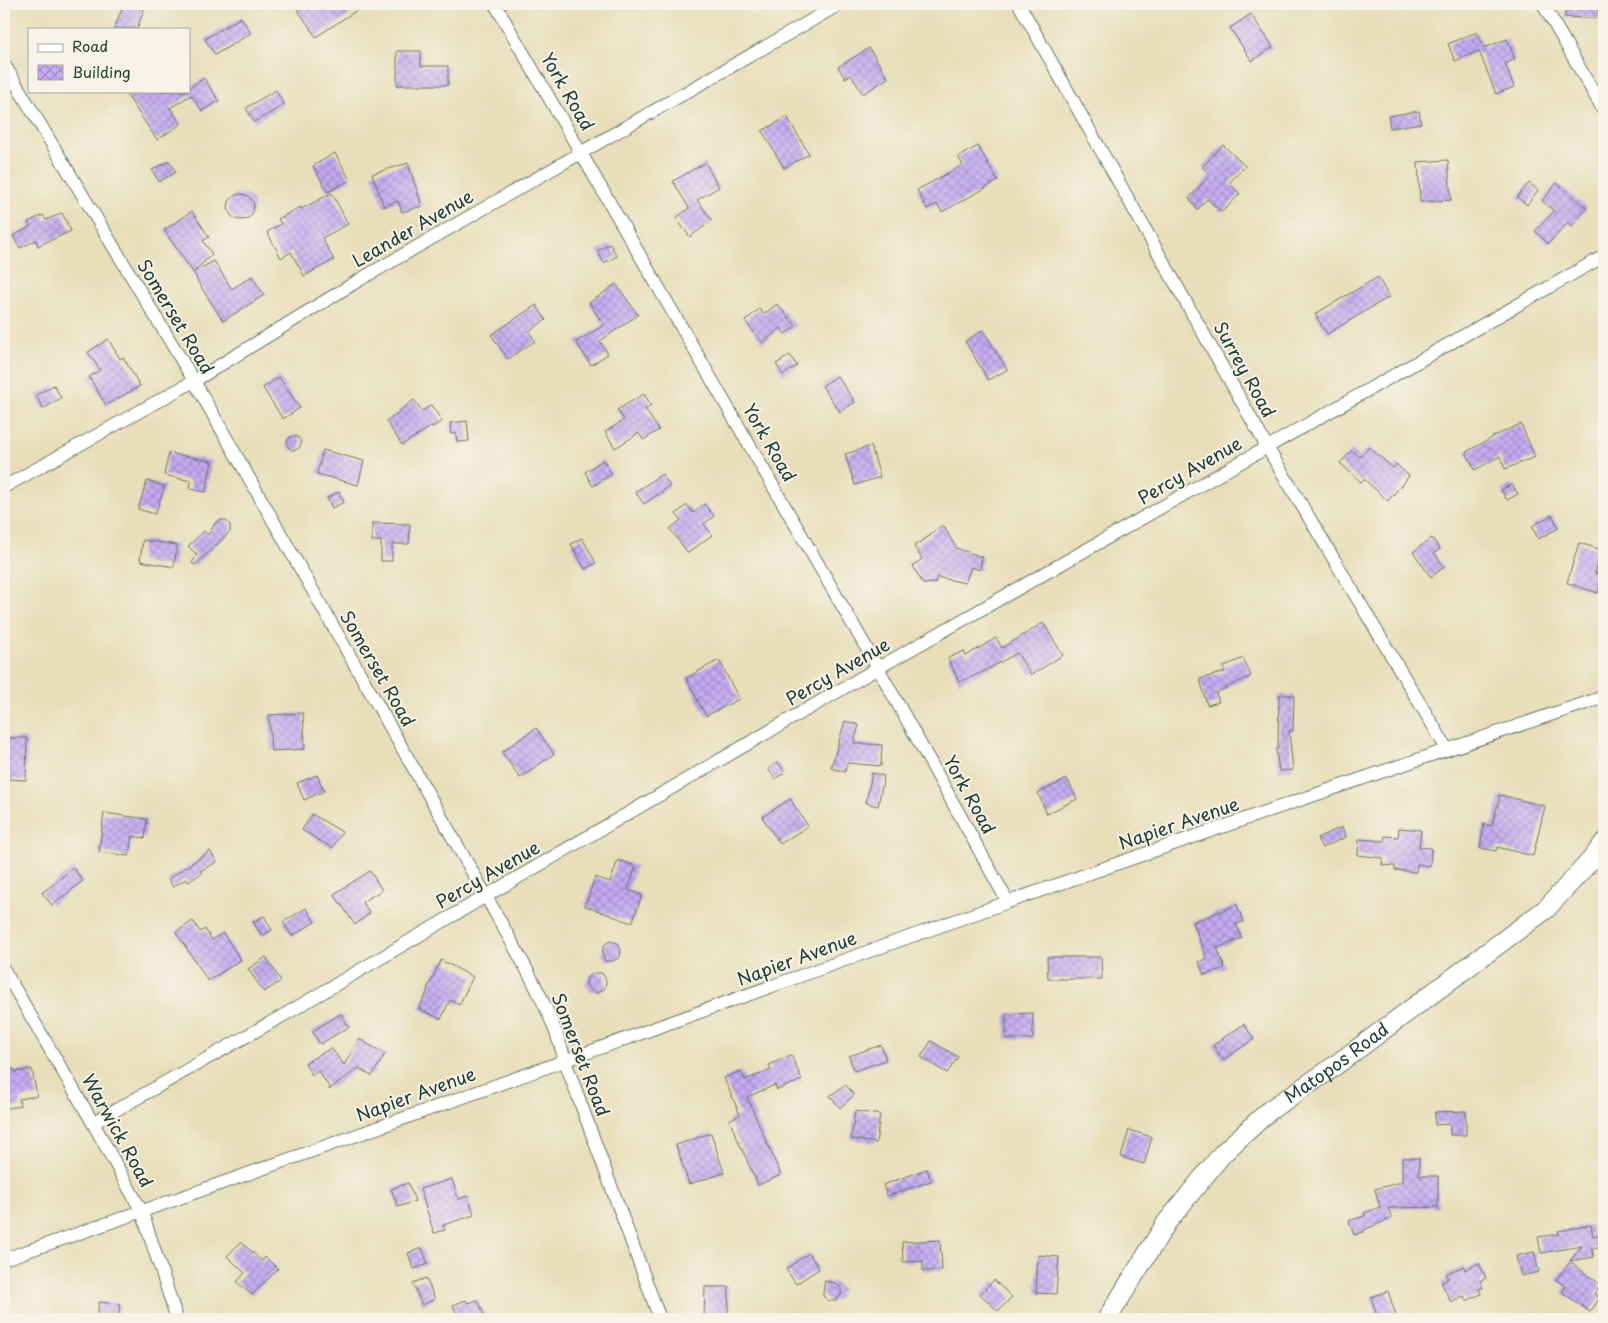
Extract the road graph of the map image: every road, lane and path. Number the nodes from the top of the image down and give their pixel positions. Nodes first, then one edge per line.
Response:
1 (495, 4) edge
2 (840, 4) edge
3 (1019, 4) edge
4 (1543, 4) edge
5 (4, 64) edge
6 (1604, 111) edge
7 (582, 152) junction
8 (1604, 256) edge
9 (194, 381) junction
10 (1267, 447) junction
11 (4, 487) edge
12 (878, 668) junction
13 (1604, 697) edge
14 (1447, 749) junction
15 (1604, 843) edge
16 (486, 896) junction
17 (1008, 902) junction
18 (4, 970) edge
19 (565, 1061) junction
20 (93, 1123) junction
21 (142, 1212) junction
22 (4, 1259) edge
23 (178, 1319) edge
24 (660, 1319) edge
25 (1107, 1319) edge

1 - 7 street, York Road
2 - 7 street, Leander Avenue
3 - 10 street, Surrey Road
4 - 6 street
5 - 9 street, Somerset Road
7 - 9 street, Leander Avenue
7 - 12 street, York Road
8 - 10 street, Percy Avenue
9 - 11 street, Leander Avenue
9 - 16 street, Somerset Road
10 - 12 street, Percy Avenue
10 - 14 street, Surrey Road
12 - 16 street, Percy Avenue
12 - 17 street, York Road
13 - 14 street, Napier Avenue
14 - 17 street, Napier Avenue
15 - 25 main road, Matopos Road
16 - 19 street, Somerset Road
16 - 20 street, Percy Avenue
17 - 19 street, Napier Avenue
18 - 20 street, Warwick Road
19 - 21 street, Napier Avenue
19 - 24 street, Somerset Road
20 - 21 street, Warwick Road
21 - 22 street, Napier Avenue
21 - 23 street, Warwick Road

